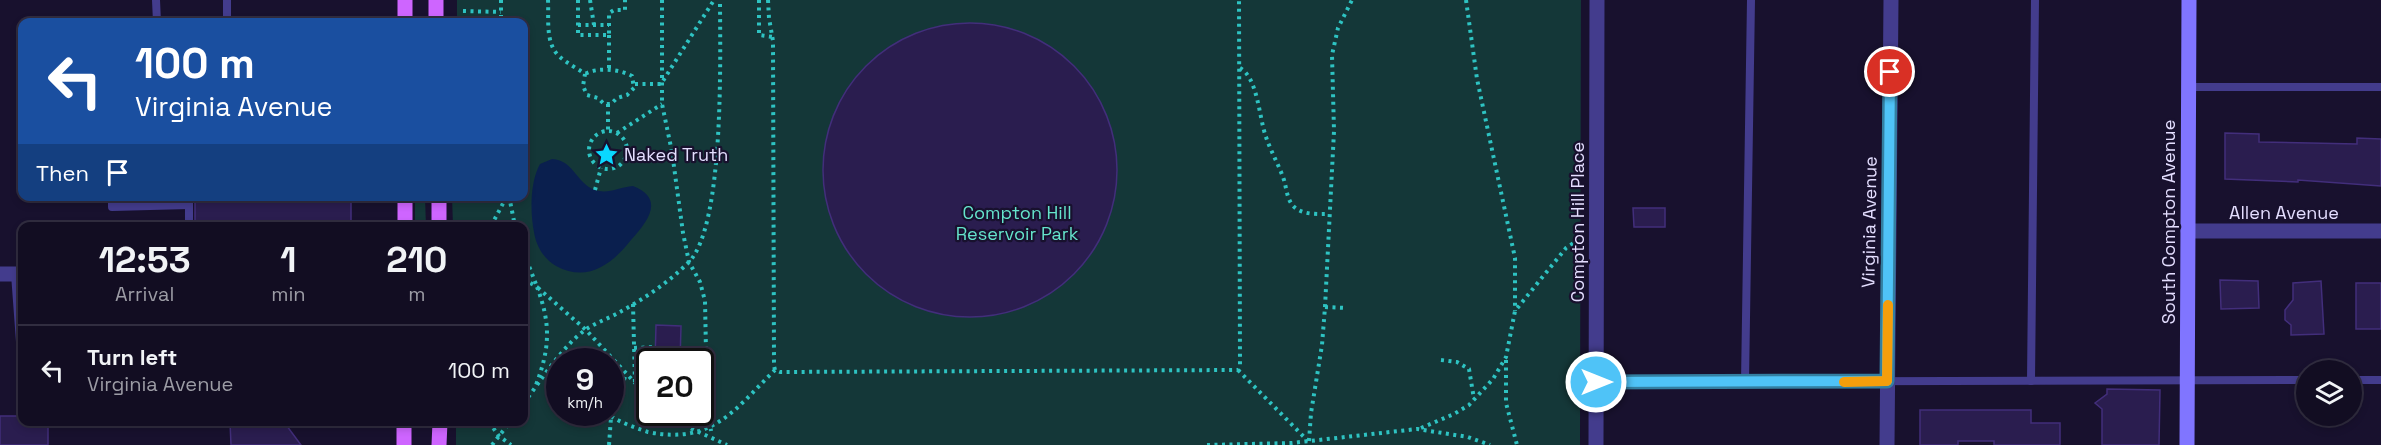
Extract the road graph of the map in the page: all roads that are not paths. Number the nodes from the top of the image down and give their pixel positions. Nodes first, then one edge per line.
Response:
1 (156, 0) edge
2 (227, 0) edge
3 (405, 0) edge
4 (436, 0) edge
5 (1597, 0) edge
6 (1751, 0) edge
7 (1891, 0) edge
8 (2035, 0) edge
9 (2188, 0) edge
10 (157, 18) edge
11 (227, 18) edge
12 (405, 18) edge
13 (436, 18) edge
14 (2188, 87) junction
15 (2381, 87) edge
16 (112, 201) edge
17 (189, 201) edge
18 (405, 201) edge
19 (439, 201) edge
20 (189, 222) edge
21 (405, 222) edge
22 (439, 222) edge
23 (2188, 231) junction
24 (2381, 231) edge
25 (12, 274) edge
26 (18, 331) edge
27 (2296, 380) edge
28 (2362, 380) edge
29 (2381, 380) edge
30 (1887, 381) junction
31 (2031, 381) junction
32 (2187, 381) junction
33 (1596, 382) junction
34 (1746, 382) junction
35 (404, 426) edge
36 (440, 426) edge
37 (404, 445) edge
38 (439, 445) edge
39 (1596, 445) edge
40 (1887, 445) edge
41 (2187, 445) edge

1 - 10 lane
2 - 11 lane
3 - 12 main road
4 - 13 main road
5 - 33 street, Compton Hill Place
6 - 34 lane
7 - 30 street, Virginia Avenue
8 - 31 lane
9 - 14 main road, South Compton Avenue
14 - 15 lane
14 - 23 main road, South Compton Avenue
16 - 17 lane
17 - 20 lane
18 - 21 main road
19 - 22 main road
23 - 24 street, Allen Avenue
23 - 32 main road, South Compton Avenue
25 - 26 lane
27 - 32 lane
28 - 29 lane
30 - 31 lane
30 - 34 lane
30 - 40 street, Virginia Avenue
31 - 32 lane
32 - 41 main road, South Compton Avenue
33 - 34 lane
33 - 39 street, Compton Hill Place
35 - 37 main road
36 - 38 main road

